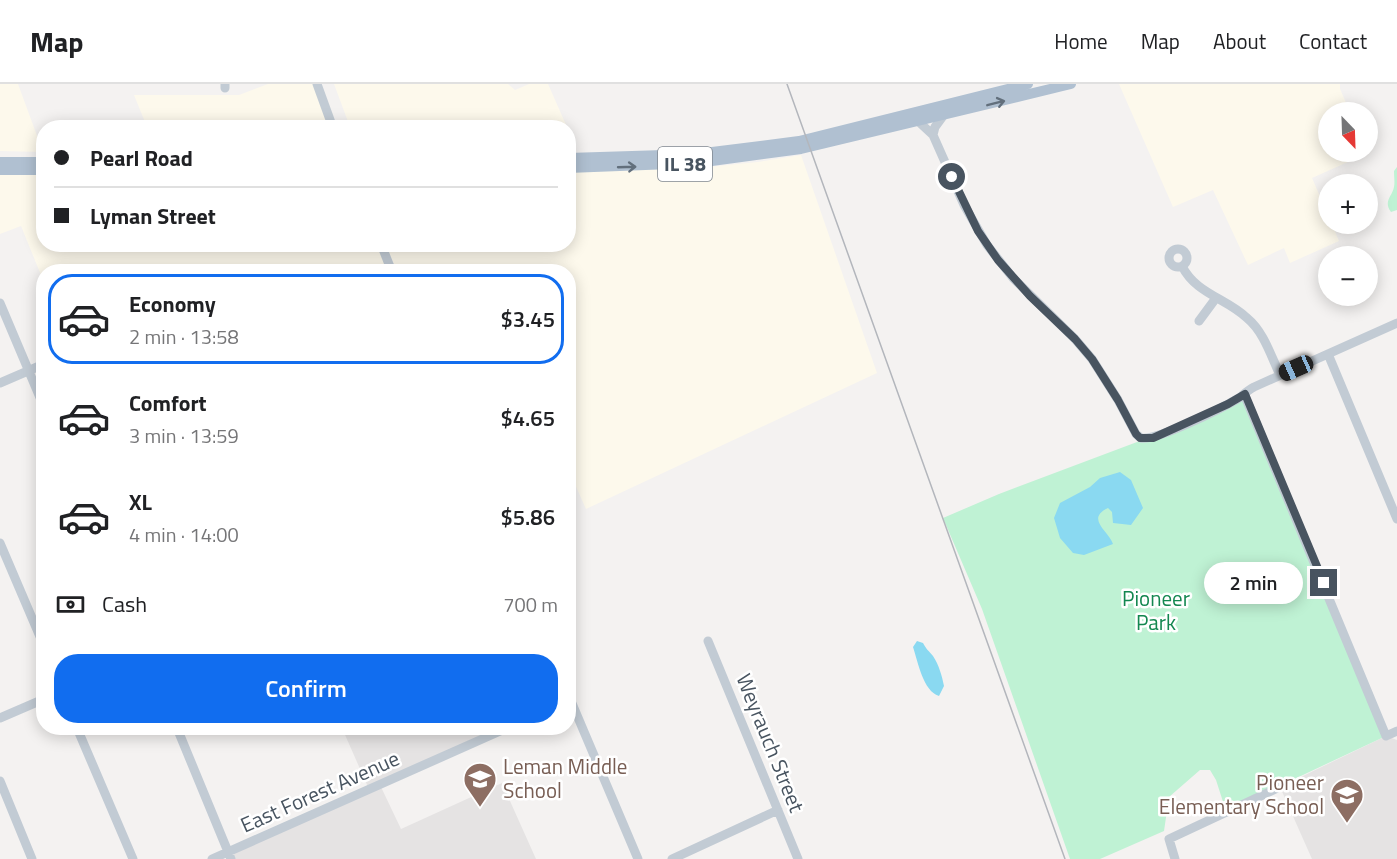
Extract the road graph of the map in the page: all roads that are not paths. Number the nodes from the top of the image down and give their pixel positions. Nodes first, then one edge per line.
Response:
1 (317, 84) edge
2 (1028, 84) edge
3 (1071, 84) edge
4 (943, 116) junction
5 (330, 120) edge
6 (919, 122) junction
7 (933, 135) junction
8 (576, 158) edge
9 (0, 162) edge
10 (36, 162) edge
11 (576, 168) edge
12 (0, 170) edge
13 (36, 170) edge
14 (1182, 266) dead end
15 (1216, 298) junction
16 (0, 303) edge
17 (1199, 321) dead end
18 (1397, 323) edge
19 (1328, 354) junction
20 (36, 368) edge
21 (28, 371) junction
22 (1280, 375) junction
23 (0, 383) edge
24 (36, 389) edge
25 (1245, 394) junction
26 (1397, 519) edge
27 (0, 543) edge
28 (36, 627) edge
29 (708, 641) dead end
30 (36, 702) edge
31 (576, 714) edge
32 (0, 718) edge
33 (1397, 731) edge
34 (81, 735) edge
35 (180, 735) edge
36 (492, 735) edge
37 (0, 781) edge
38 (1282, 786) dead end
39 (778, 810) junction
40 (230, 855) edge
41 (32, 859) edge
42 (133, 859) edge
43 (212, 859) edge
44 (638, 859) edge
45 (672, 859) edge
46 (798, 859) edge
47 (1175, 859) edge

1 - 5 street
2 - 8 main road, IL 38
4 -> 3 main road, IL 38
4 - 6 main road, IL 38
4 - 7 street
6 - 7 street
11 -> 6 main road, IL 38
7 - 25 street
9 - 10 main road
12 - 13 main road
14 - 15 street
15 - 17 street
15 - 22 street
16 - 21 street
18 - 19 street
19 - 22 street
19 - 26 street
20 - 21 street
21 - 23 street
21 - 24 street
22 - 25 street
25 - 33 street
27 - 28 street
29 - 39 street, Weyrauch Street
30 - 32 street
31 - 44 street
34 - 42 street
35 - 40 street
36 - 40 street, East Forest Avenue
37 - 41 street
38 - 47 street
39 - 45 street
39 - 46 street, Weyrauch Street
40 - 43 street, East Forest Avenue

